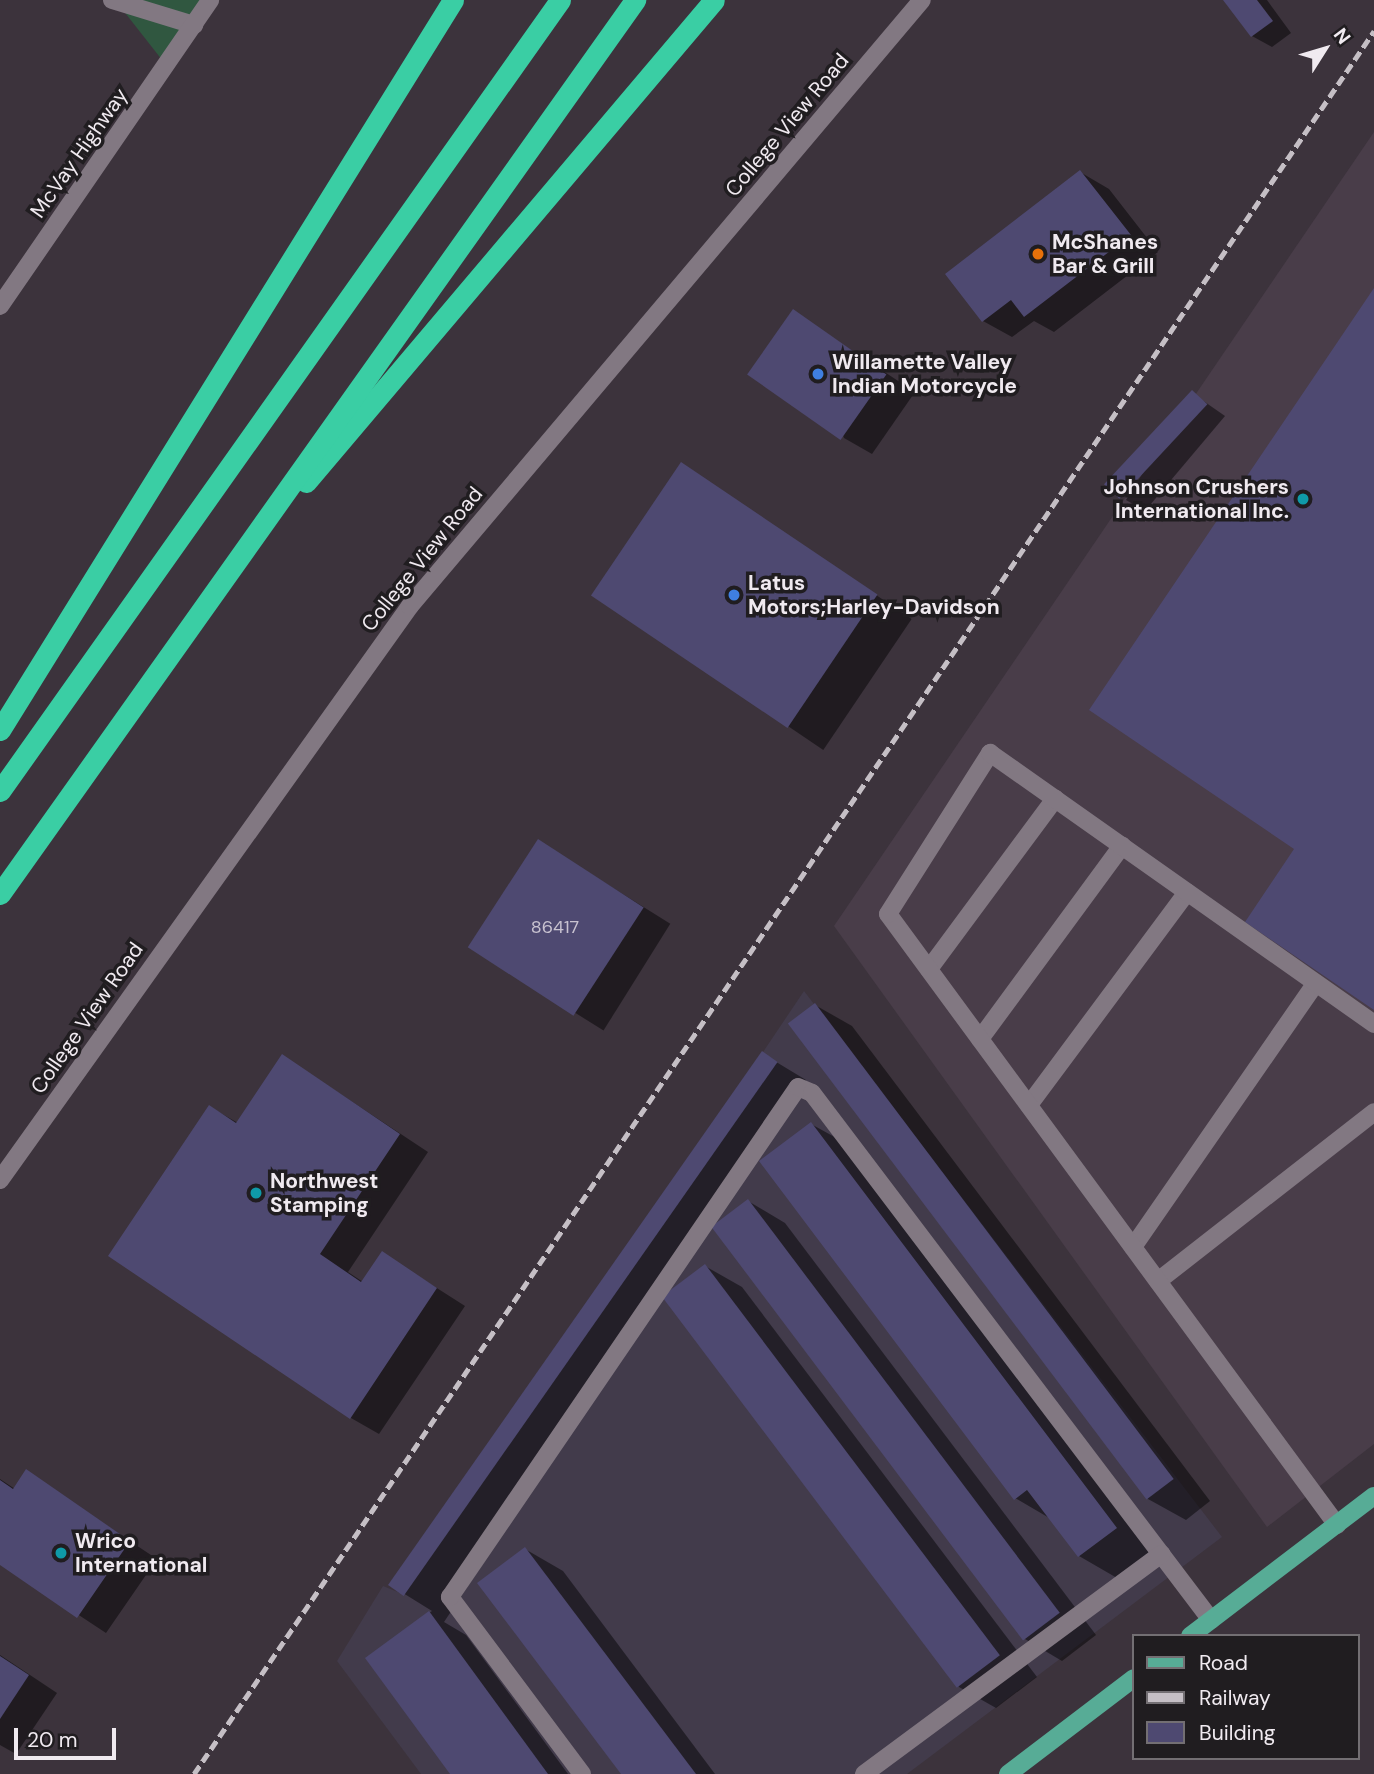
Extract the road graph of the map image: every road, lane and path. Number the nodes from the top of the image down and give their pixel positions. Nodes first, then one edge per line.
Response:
1 (112, 0) edge
2 (210, 0) edge
3 (453, 0) edge
4 (560, 0) edge
5 (635, 0) edge
6 (714, 0) edge
7 (922, 0) edge
8 (194, 25) junction
9 (0, 306) edge
10 (202, 604) junction
11 (0, 730) edge
12 (0, 791) edge
13 (1055, 799) junction
14 (1122, 846) junction
15 (1187, 892) junction
16 (0, 894) edge
17 (929, 969) junction
18 (1316, 983) junction
19 (1374, 1024) edge
20 (980, 1039) junction
21 (1029, 1105) junction
22 (1374, 1112) edge
23 (0, 1180) edge
24 (1133, 1247) junction
25 (1158, 1281) junction
26 (1374, 1496) edge
27 (1337, 1525) junction
28 (1161, 1554) junction
29 (1211, 1620) junction
30 (1193, 1634) edge
31 (1132, 1680) edge
32 (582, 1774) edge
33 (864, 1774) edge
34 (1008, 1774) edge

1 - 8 street
2 - 8 street, McVay Highway
3 - 11 highway
4 - 12 highway
5 - 10 highway
6 - 10 highway
7 - 23 street, College View Road
8 - 9 street, McVay Highway
10 - 16 highway
13 - 14 street
13 - 17 street
13 - 17 street
14 - 15 street
14 - 20 street
15 - 18 street
15 - 21 street
17 - 20 street
18 - 19 street
18 - 24 street
20 - 21 street
21 - 24 street
22 - 25 street
24 - 25 street
25 - 27 street
26 - 27 main road
27 - 29 main road
28 - 29 street
28 - 32 street
28 - 33 street
29 - 30 main road
31 - 34 main road

